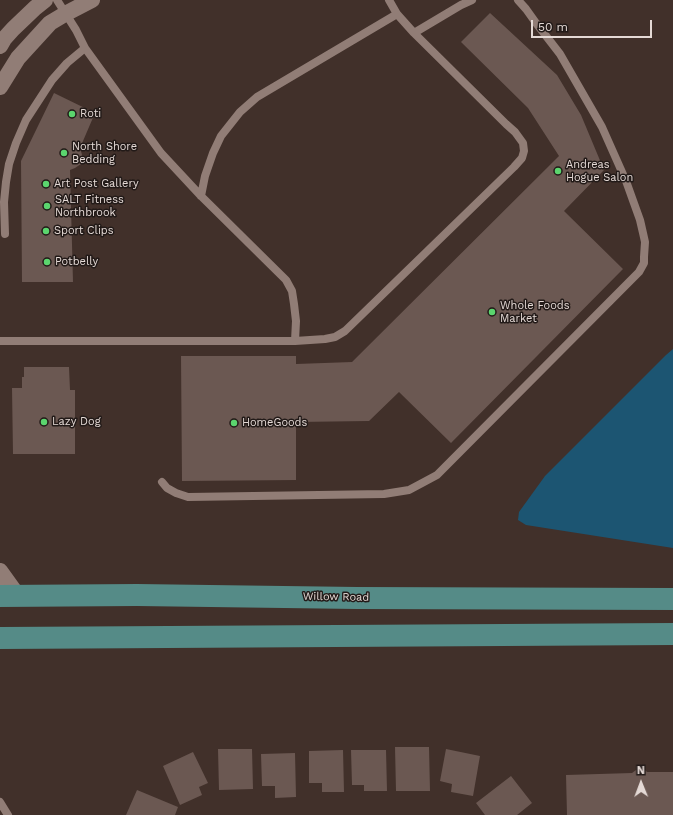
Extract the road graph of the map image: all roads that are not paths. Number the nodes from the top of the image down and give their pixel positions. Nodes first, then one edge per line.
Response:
1 (45, 0) edge
2 (92, 0) edge
3 (389, 0) edge
4 (472, 0) edge
5 (518, 0) edge
6 (61, 7) edge
7 (397, 14) junction
8 (414, 33) junction
9 (0, 46) edge
10 (85, 48) junction
11 (0, 88) edge
12 (201, 196) junction
13 (2, 202) edge
14 (5, 234) dead end
15 (0, 341) edge
16 (295, 341) junction
17 (162, 482) dead end
18 (0, 571) edge
19 (9, 596) edge
20 (673, 599) edge
21 (673, 634) edge
22 (0, 638) edge
23 (0, 802) edge
24 (8, 815) edge

1 - 9 street
2 - 6 street
3 - 7 lane
4 - 8 lane
5 - 17 lane
6 - 10 lane
6 - 11 street
7 - 8 lane
7 - 12 lane
8 - 16 lane
10 - 12 lane
10 - 13 lane
12 - 16 lane
13 - 14 lane
15 - 16 lane
18 - 19 street
19 - 20 main road, Willow Road
21 - 22 main road
23 - 24 lane

